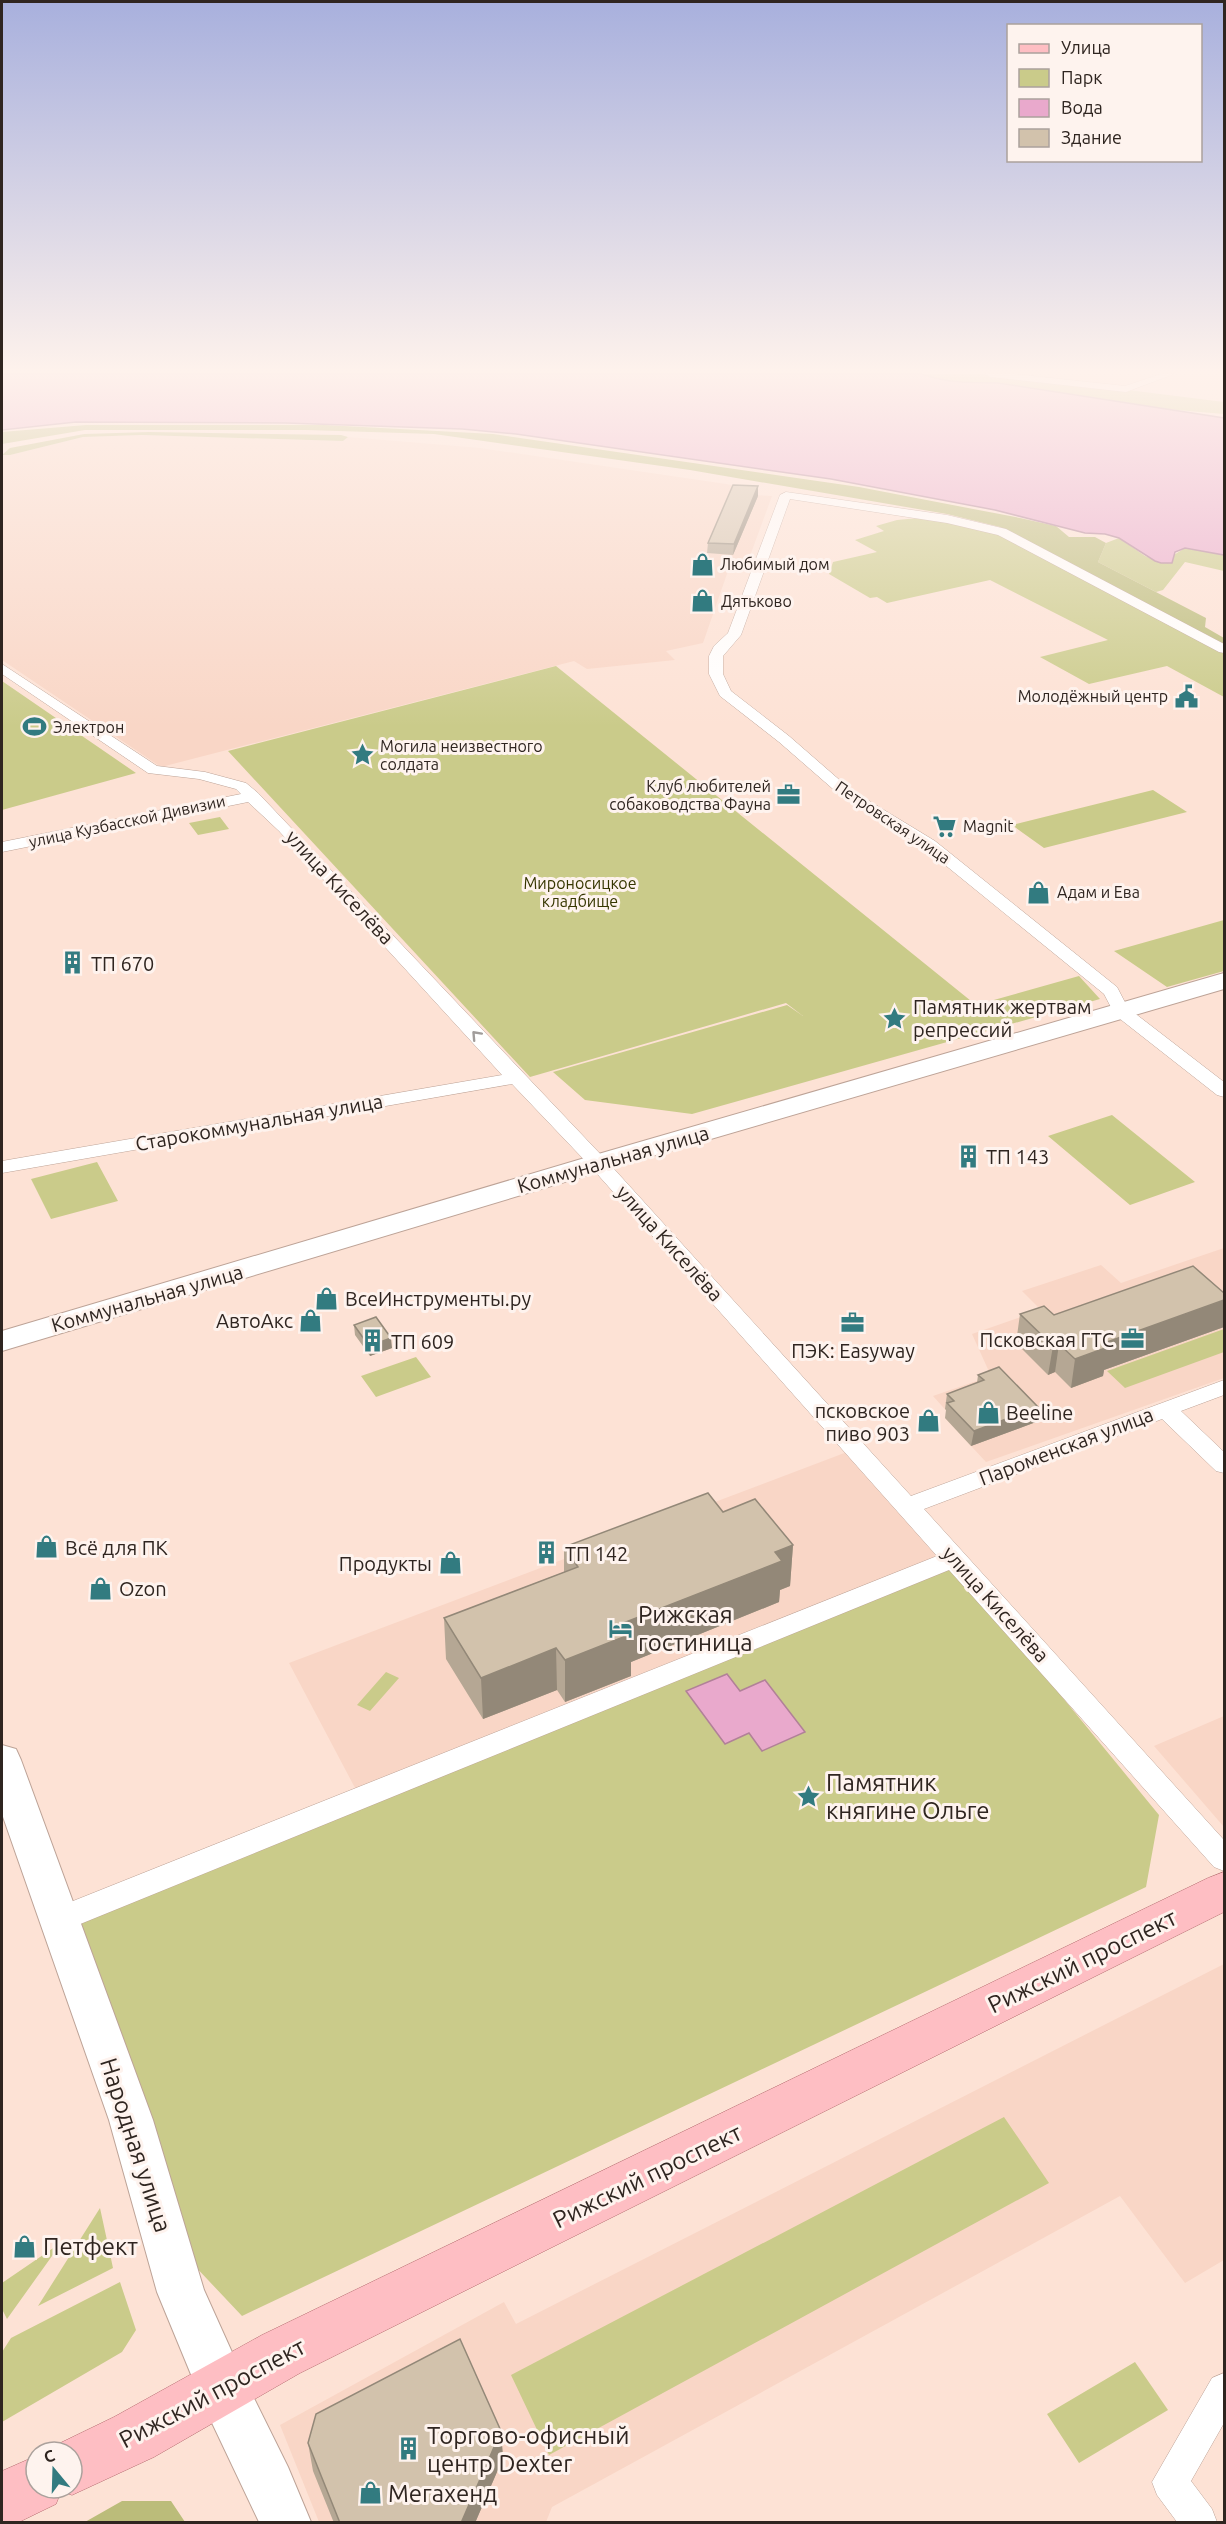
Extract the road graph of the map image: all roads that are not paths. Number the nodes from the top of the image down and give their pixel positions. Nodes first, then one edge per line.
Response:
1 (1224, 649) edge
2 (2, 668) edge
3 (253, 796) junction
4 (2, 847) edge
5 (1224, 981) edge
6 (1121, 1011) junction
7 (516, 1078) junction
8 (1224, 1091) edge
9 (598, 1163) junction
10 (2, 1167) edge
11 (2, 1341) edge
12 (1224, 1387) edge
13 (1165, 1409) junction
14 (1224, 1465) edge
15 (908, 1506) junction
16 (955, 1558) junction
17 (2, 1760) edge
18 (1224, 1859) edge
19 (1224, 1891) edge
20 (58, 1920) junction
21 (222, 2388) junction
22 (1224, 2390) edge
23 (84, 2461) edge
24 (24, 2490) edge
25 (2, 2501) edge
26 (285, 2523) edge
27 (1198, 2523) edge

1 - 6 street, Петровская улица
2 - 3 street, улица Киселёва
3 - 4 street, улица Кузбасской Дивизии
7 -> 3 street, улица Киселёва
5 - 6 main road, Коммунальная улица
6 - 8 street, Петровская улица
6 - 9 main road, Коммунальная улица
7 - 9 street, улица Киселёва
7 - 10 street, Старокоммунальная улица
9 - 11 main road, Коммунальная улица
9 - 15 street, улица Киселёва
12 - 13 street, Пароменская улица
13 - 14 street
13 - 15 street, Пароменская улица
15 - 16 street, улица Киселёва
16 - 18 street, улица Киселёва
16 - 20 street
17 - 20 main road, Народная улица
19 - 21 main road, Рижский проспект
20 - 21 main road, Народная улица
21 - 23 main road, Рижский проспект
21 - 26 main road, Народная улица
22 - 27 street
24 - 25 main road

